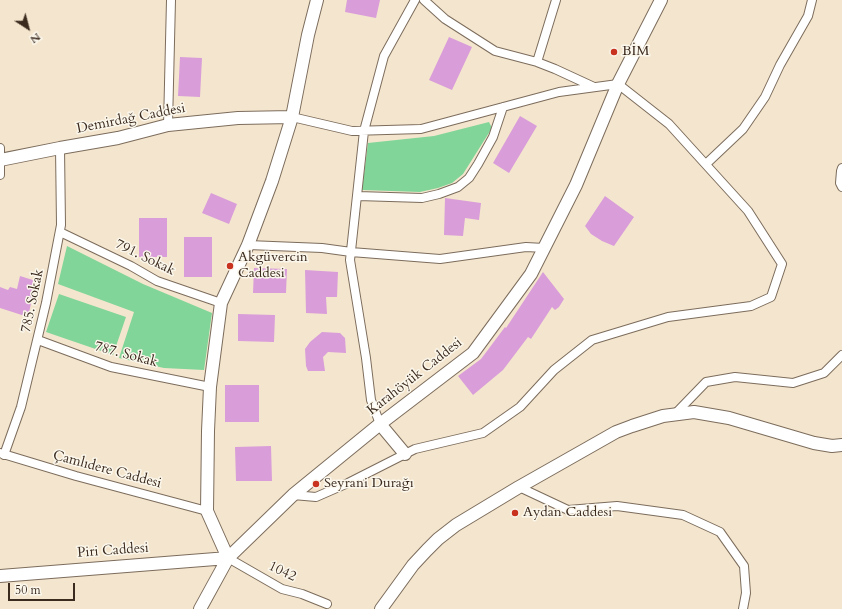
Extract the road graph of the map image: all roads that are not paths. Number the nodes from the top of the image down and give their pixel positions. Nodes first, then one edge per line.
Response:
1 (171, 0) edge
2 (317, 0) edge
3 (416, 0) edge
4 (424, 0) edge
5 (556, 0) edge
6 (661, 0) edge
7 (812, 0) edge
8 (537, 62) junction
9 (618, 84) junction
10 (594, 87) junction
11 (503, 107) junction
12 (292, 117) junction
13 (168, 125) junction
14 (364, 131) junction
15 (60, 148) junction
16 (0, 156) edge
17 (706, 164) junction
18 (842, 168) edge
19 (0, 175) edge
20 (842, 187) edge
21 (358, 196) junction
22 (60, 232) junction
23 (248, 245) junction
24 (544, 248) junction
25 (351, 252) junction
26 (221, 303) junction
27 (38, 340) junction
28 (842, 355) edge
29 (210, 387) junction
30 (675, 414) junction
31 (380, 424) junction
32 (842, 445) edge
33 (2, 454) edge
34 (405, 454) junction
35 (519, 487) junction
36 (293, 495) junction
37 (207, 511) junction
38 (228, 558) junction
39 (0, 576) edge
40 (328, 604) dead end
41 (200, 609) edge
42 (381, 609) edge
43 (743, 609) edge

1 - 13 street
2 - 12 street
3 - 14 street
4 - 8 street
5 - 8 street
6 - 9 street, Karahöyük Caddesi
7 - 17 street
8 - 10 street
9 - 10 street
9 - 17 street
9 - 24 street, Karahöyük Caddesi
10 - 11 street
11 - 14 street
11 - 21 street
12 - 13 street, Demirdağ Caddesi
12 - 14 street
12 - 23 street
13 - 15 street, Demirdağ Caddesi
14 - 21 street
15 - 16 street, Demirdağ Caddesi
15 - 22 street, 785. Sokak
16 - 19 street
17 - 34 street
18 - 20 street
21 - 25 street
22 - 26 street, 791. Sokak
22 - 27 street, 785. Sokak
23 - 25 street
23 - 26 street
24 - 25 street
24 - 31 street, Karahöyük Caddesi
25 - 31 street
26 - 29 street
27 - 29 street, 787. Sokak
27 - 33 street, 785. Sokak
28 - 30 street
29 - 37 street
30 - 32 street
30 - 35 street
31 - 34 street
31 - 36 street, Karahöyük Caddesi
33 - 37 street, Çamlıdere Caddesi
34 - 36 street
35 - 42 street
35 - 43 street
36 - 38 street, Karahöyük Caddesi
37 - 38 street
38 - 39 street, Piri Caddesi
38 - 40 street, 1042
38 - 41 street, Karahöyük Caddesi

